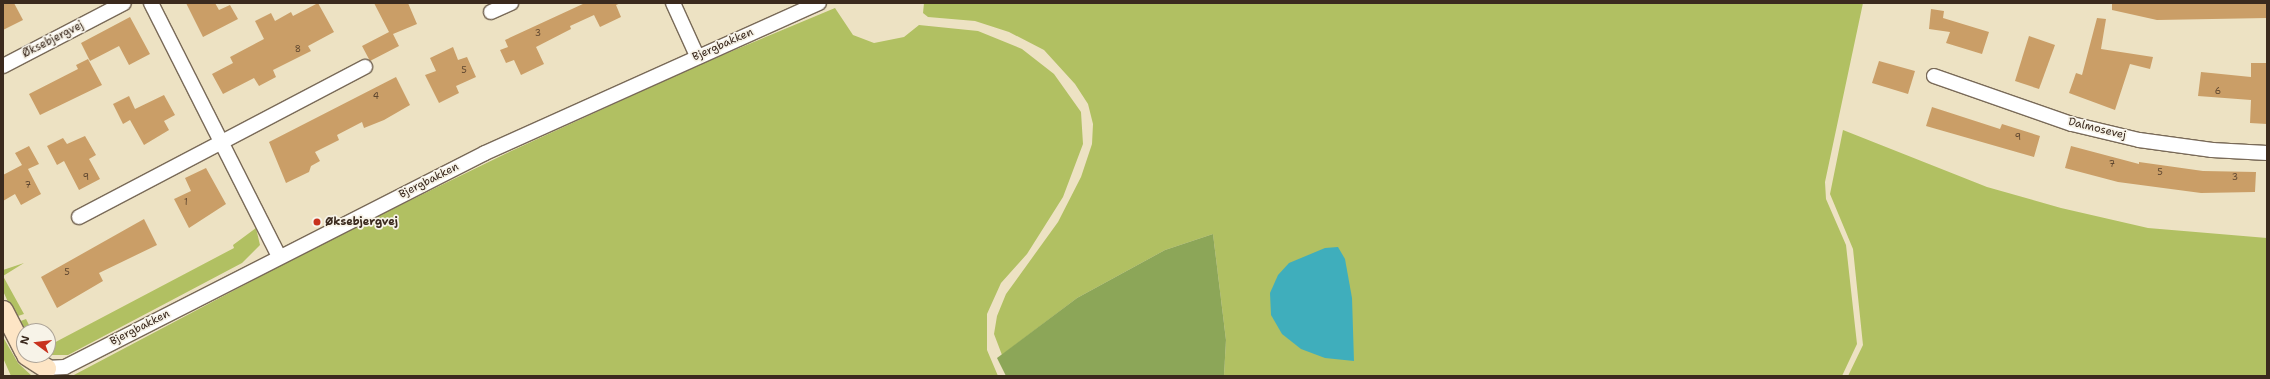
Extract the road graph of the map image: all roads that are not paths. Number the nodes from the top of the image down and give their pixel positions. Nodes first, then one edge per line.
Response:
1 (124, 3) edge
2 (151, 3) edge
3 (510, 3) edge
4 (672, 3) edge
5 (819, 3) edge
6 (491, 12) dead end
7 (697, 56) junction
8 (3, 66) edge
9 (365, 67) dead end
10 (1934, 76) dead end
11 (222, 142) junction
12 (2267, 153) edge
13 (78, 217) dead end
14 (280, 256) junction
15 (4, 316) edge
16 (16, 337) edge
17 (38, 363) edge
18 (46, 368) joint

1 - 8 street, Øksebjergvej
2 - 11 street
3 - 6 street
4 - 7 street
5 - 7 street, Bjergbakken
7 - 14 street, Bjergbakken
9 - 11 street
10 - 12 street, Dalmosevej
11 - 13 street
11 - 14 street
14 - 18 street, Bjergbakken
15 - 16 street
17 - 18 street

